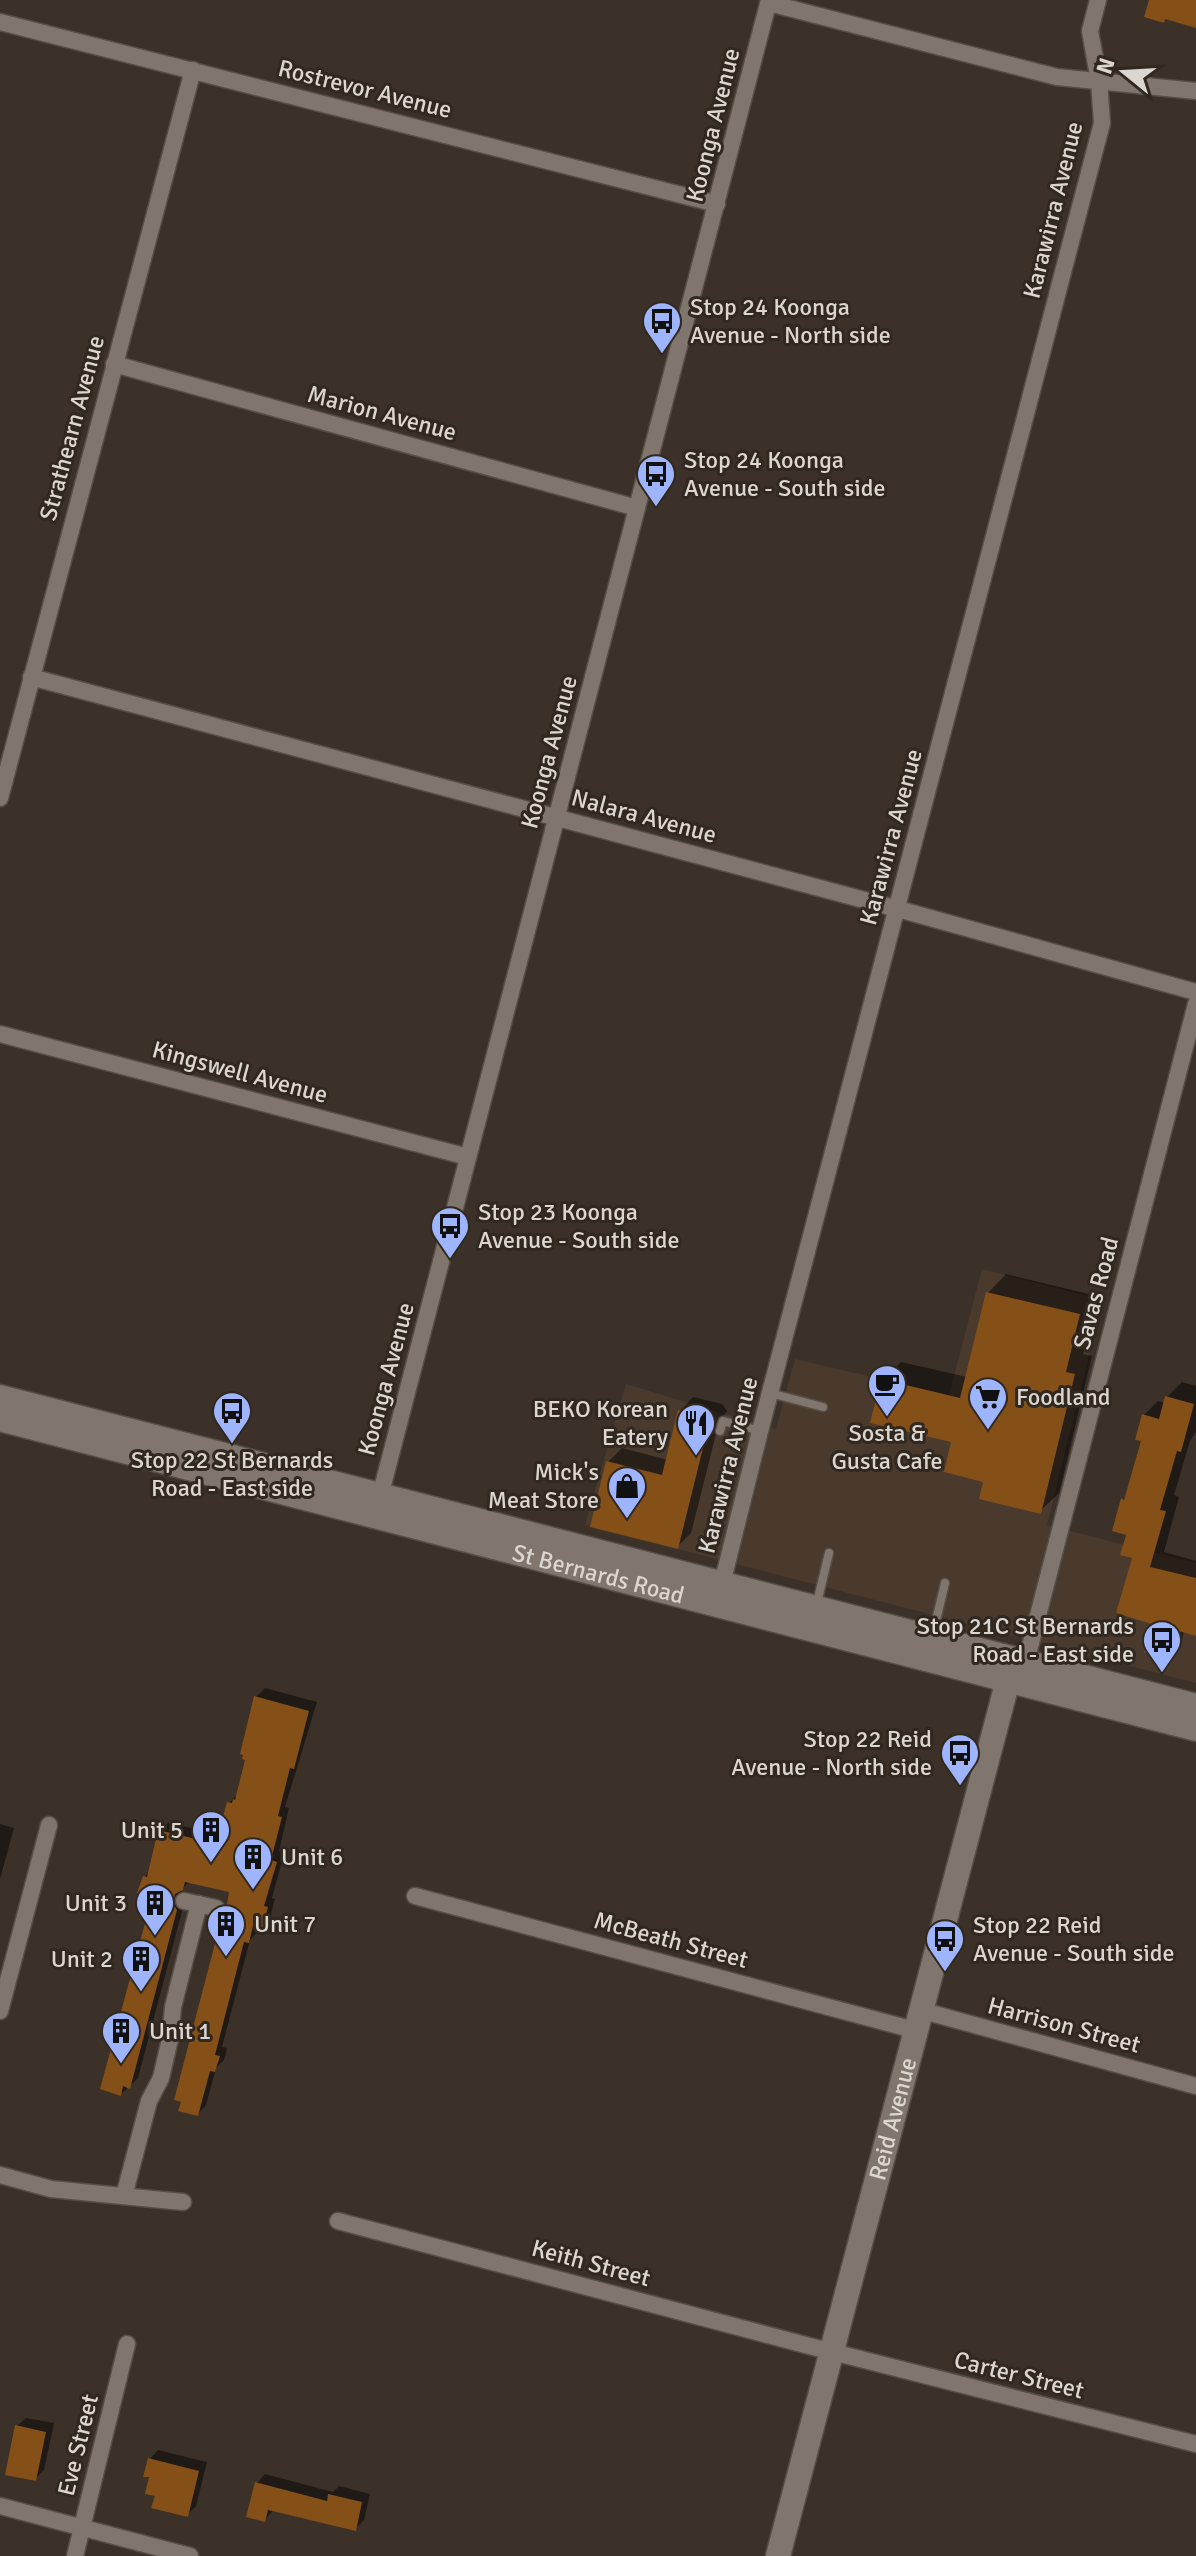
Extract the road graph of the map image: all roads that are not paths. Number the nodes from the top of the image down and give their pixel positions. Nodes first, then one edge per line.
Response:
1 (1098, 0) edge
2 (769, 1) edge
3 (0, 22) edge
4 (193, 70) junction
5 (1099, 81) junction
6 (1196, 91) edge
7 (717, 204) junction
8 (114, 364) junction
9 (637, 508) junction
10 (31, 677) junction
11 (1, 788) edge
12 (557, 818) junction
13 (898, 909) junction
14 (1196, 992) edge
15 (1196, 1004) edge
16 (0, 1034) edge
17 (468, 1157) junction
18 (770, 1393) junction
19 (0, 1397) edge
20 (823, 1407) dead end
21 (0, 1419) edge
22 (720, 1431) dead end
23 (760, 1431) junction
24 (378, 1506) junction
25 (829, 1553) dead end
26 (945, 1583) dead end
27 (720, 1594) junction
28 (816, 1608) junction
29 (931, 1638) junction
30 (1026, 1662) junction
31 (1008, 1680) junction
32 (1196, 1706) edge
33 (1196, 1729) edge
34 (49, 1825) dead end
35 (415, 1896) dead end
36 (216, 1908) dead end
37 (0, 2011) edge
38 (917, 2020) junction
39 (1196, 2086) edge
40 (0, 2175) edge
41 (124, 2196) junction
42 (183, 2202) dead end
43 (338, 2221) dead end
44 (127, 2344) dead end
45 (831, 2351) junction
46 (1196, 2444) edge
47 (0, 2506) edge
48 (82, 2528) junction
49 (75, 2556) edge
50 (190, 2556) edge
51 (778, 2556) edge

1 - 5 street, Karawirra Avenue
2 - 5 street
2 - 7 street, Koonga Avenue
3 - 4 street, Rostrevor Avenue
4 - 7 street, Rostrevor Avenue
4 - 8 street, Strathearn Avenue
5 - 6 street
5 - 13 street, Karawirra Avenue
7 - 9 street, Koonga Avenue
8 - 9 street, Marion Avenue
8 - 10 street, Strathearn Avenue
9 - 12 street, Koonga Avenue
10 - 11 street, Strathearn Avenue
10 - 12 street, Nalara Avenue
12 - 13 street, Nalara Avenue
12 - 17 street, Koonga Avenue
13 - 14 street, Nalara Avenue
13 - 18 street, Karawirra Avenue
15 - 30 street, Savas Road
16 - 17 street, Kingswell Avenue
17 - 24 street, Koonga Avenue
18 - 20 lane
18 - 23 street, Karawirra Avenue
19 - 24 main road, St Bernards Road
21 - 24 main road, St Bernards Road
22 - 23 lane
23 - 27 street, Karawirra Avenue
24 - 27 main road, St Bernards Road
25 - 28 lane
26 - 29 lane
27 - 28 main road, St Bernards Road
27 - 31 main road, St Bernards Road
28 - 29 main road, St Bernards Road
29 - 30 main road, St Bernards Road
30 - 31 street
30 - 32 main road, St Bernards Road
31 - 33 main road, St Bernards Road
31 - 38 main road, Reid Avenue
34 - 37 street
35 - 38 street, McBeath Street
36 - 41 street
38 - 39 street, Harrison Street
38 - 45 main road, Reid Avenue
40 - 41 street
41 - 42 street
43 - 45 street, Keith Street
44 - 48 street, Eve Street
45 - 46 street, Carter Street
45 - 51 main road, Reid Avenue
47 - 48 street
48 - 49 street, Eve Street
48 - 50 street

